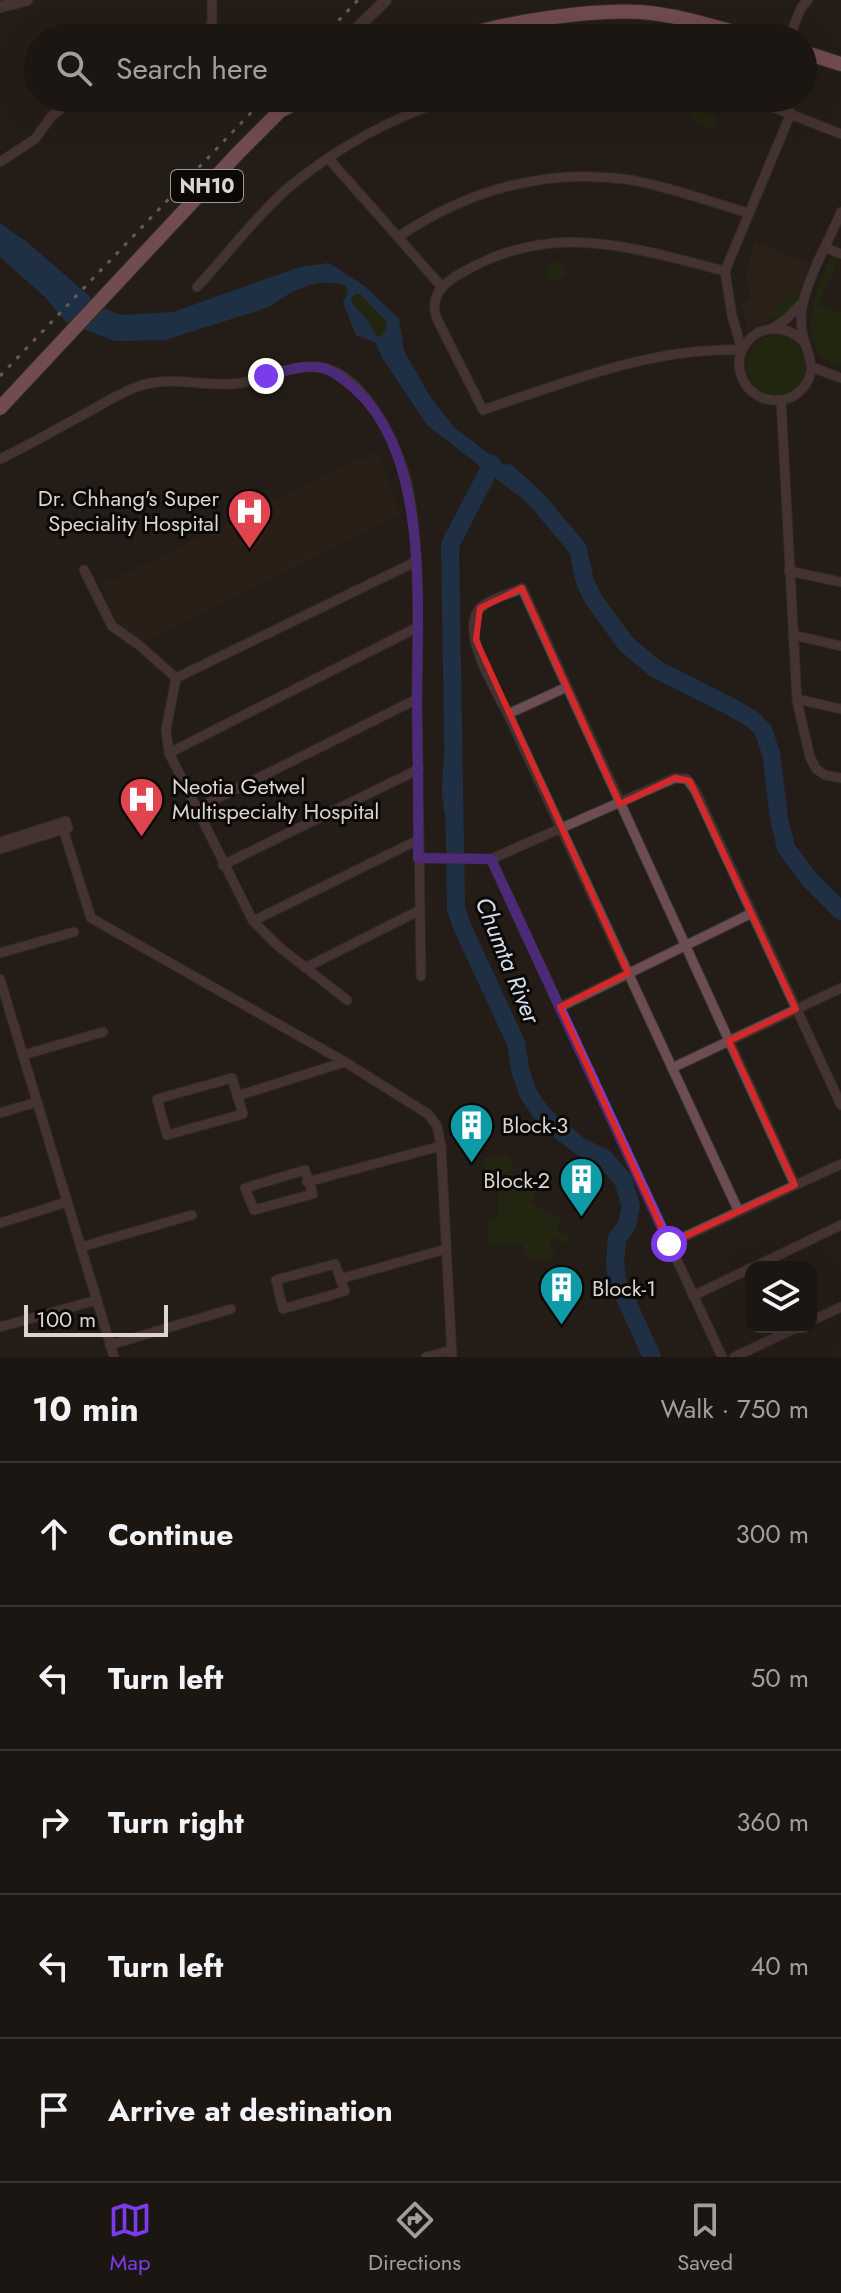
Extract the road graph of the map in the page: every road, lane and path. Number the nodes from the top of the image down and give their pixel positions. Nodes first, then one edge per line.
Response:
1 (27, 0) edge
2 (212, 0) edge
3 (386, 0) edge
4 (808, 0) edge
5 (0, 7) edge
6 (211, 24) edge
7 (361, 24) edge
8 (519, 24) edge
9 (704, 24) edge
10 (795, 24) edge
11 (817, 56) edge
12 (841, 64) edge
13 (57, 112) edge
14 (279, 112) edge
15 (417, 112) edge
16 (791, 113) joint
17 (841, 134) edge
18 (328, 158) junction
19 (0, 162) edge
20 (841, 212) edge
21 (749, 213) junction
22 (398, 237) junction
23 (826, 248) junction
24 (841, 254) edge
25 (725, 271) junction
26 (197, 287) dead end
27 (442, 287) junction
28 (803, 302) junction
29 (770, 329) junction
30 (804, 342) junction
31 (742, 350) junction
32 (812, 367) junction
33 (841, 378) edge
34 (781, 400) junction
35 (0, 408) edge
36 (0, 459) edge
37 (415, 562) junction
38 (84, 570) dead end
39 (789, 571) junction
40 (841, 582) edge
41 (418, 627) junction
42 (793, 635) junction
43 (841, 646) edge
44 (176, 678) junction
45 (567, 687) junction
46 (417, 699) junction
47 (797, 699) junction
48 (841, 709) edge
49 (508, 714) junction
50 (169, 753) junction
51 (419, 769) junction
52 (841, 778) edge
53 (620, 804) junction
54 (196, 809) junction
55 (63, 829) junction
56 (561, 829) junction
57 (418, 840) junction
58 (0, 842) edge
59 (0, 849) edge
60 (418, 858) junction
61 (491, 859) junction
62 (223, 865) junction
63 (420, 910) junction
64 (752, 913) junction
65 (253, 921) junction
66 (74, 932) dead end
67 (685, 946) junction
68 (0, 953) edge
69 (305, 968) junction
70 (628, 973) junction
71 (421, 976) dead end
72 (0, 979) edge
73 (841, 988) edge
74 (347, 1000) dead end
75 (560, 1007) junction
76 (4, 1008) edge
77 (796, 1009) junction
78 (103, 1032) dead end
79 (729, 1041) junction
80 (23, 1055) junction
81 (345, 1062) junction
82 (672, 1068) junction
83 (237, 1096) junction
84 (37, 1102) junction
85 (841, 1105) edge
86 (0, 1113) edge
87 (441, 1146) junction
88 (841, 1164) edge
89 (307, 1182) junction
90 (795, 1185) junction
91 (67, 1202) junction
92 (739, 1212) junction
93 (192, 1215) dead end
94 (0, 1223) edge
95 (841, 1225) edge
96 (669, 1244) junction
97 (81, 1247) junction
98 (446, 1249) junction
99 (766, 1261) edge
100 (745, 1271) edge
101 (340, 1279) junction
102 (693, 1296) junction
103 (97, 1300) junction
104 (841, 1307) edge
105 (231, 1309) dead end
106 (817, 1318) edge
107 (0, 1327) edge
108 (785, 1333) edge
109 (110, 1345) junction
110 (452, 1353) edge
111 (114, 1357) edge
112 (426, 1357) edge
113 (722, 1357) edge
114 (734, 1357) edge

1 - 5 street
2 - 6 street
3 - 7 street
4 - 10 street
8 - 9 highway
11 - 12 highway
13 - 19 street
14 - 35 highway, NH10
15 - 18 street
16 - 17 street
16 - 21 street
18 - 22 street
18 - 26 street
20 - 23 street
21 - 22 street
21 - 25 street
22 - 27 street
23 - 24 street
23 - 28 street
25 - 27 street
25 - 31 street
27 - 31 street
28 - 29 street
28 - 30 street
29 - 30 street
29 - 31 street
30 - 32 street
31 - 34 street
32 - 33 street
32 - 34 street
34 - 39 street
36 - 37 street
37 - 41 street
37 - 44 street
38 - 44 street
39 - 40 street
39 - 42 street
41 - 46 street
41 - 50 street
42 - 43 street
42 - 47 street
44 - 50 street
45 - 49 street
45 - 49 street
45 - 53 street
46 - 51 street
46 - 54 street
47 - 48 street
47 - 52 street
49 - 56 street
50 - 54 street
51 - 57 street
51 - 62 street
53 - 56 street
53 - 64 street
53 - 67 street
54 - 62 street
55 - 58 street
55 - 59 street
55 - 81 street
56 - 61 street
56 - 70 street
57 - 60 street
57 - 65 street
60 - 61 street
60 - 63 street
61 - 75 street
62 - 65 street
63 - 69 street
63 - 71 street
64 - 67 street
64 - 77 street
65 - 69 street
66 - 68 street
67 - 70 street
67 - 79 street
69 - 74 street
70 - 75 street
70 - 82 street
72 - 76 street
73 - 77 street
75 - 96 street
76 - 80 street
77 - 79 street
77 - 85 street
78 - 80 street
79 - 82 street
79 - 90 street
80 - 84 street
81 - 83 street
81 - 87 street
82 - 92 street
83 - 83 street
84 - 86 street
84 - 91 street
87 - 89 street
87 - 98 street
88 - 90 street
89 - 89 street
90 - 92 street
91 - 94 street
91 - 97 street
92 - 96 street
93 - 97 street
95 - 99 street
96 - 102 street
97 - 103 street
98 - 101 street
98 - 110 street
100 - 102 street
101 - 101 street
102 - 113 street
103 - 107 street
103 - 109 street
104 - 106 street
105 - 109 street
108 - 114 street
109 - 111 street
110 - 112 street

